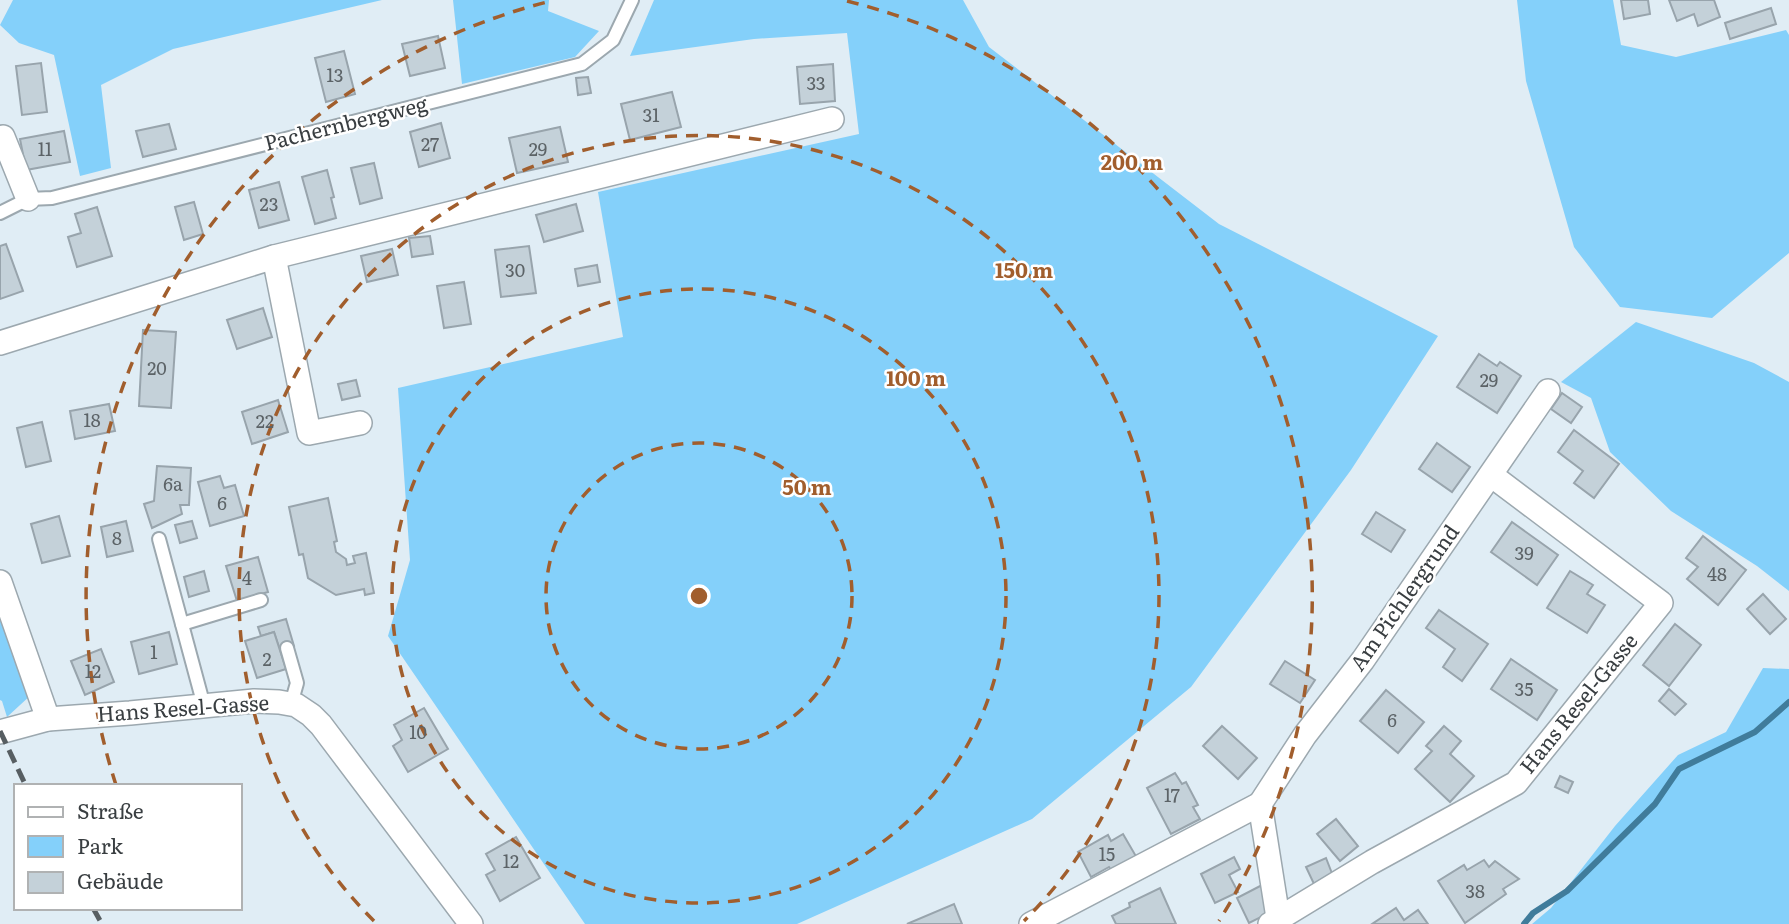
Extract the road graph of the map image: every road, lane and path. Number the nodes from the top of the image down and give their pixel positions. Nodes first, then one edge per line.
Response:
1 (632, 0) edge
2 (832, 119) dead end
3 (3, 137) dead end
4 (28, 199) junction
5 (0, 213) edge
6 (274, 257) junction
7 (0, 343) edge
8 (1548, 391) dead end
9 (360, 423) dead end
10 (1491, 475) junction
11 (159, 538) dead end
12 (0, 582) edge
13 (261, 600) dead end
14 (182, 624) junction
15 (287, 648) dead end
16 (291, 704) junction
17 (204, 706) junction
18 (48, 719) junction
19 (0, 732) edge
20 (1260, 804) junction
21 (1276, 923) edge
22 (471, 924) edge
23 (1031, 924) edge

1 - 4 lane, Pachernbergweg
2 - 6 street
3 - 4 street
4 - 5 lane, Pachernbergweg
6 - 7 street
6 - 9 street
8 - 10 street, Am Pichlergrund
10 - 20 street, Am Pichlergrund
10 - 21 street, Hans Resel-Gasse
11 - 14 lane
12 - 18 street
13 - 14 lane
14 - 17 lane
15 - 16 lane
16 - 17 street, Hans Resel-Gasse
16 - 22 street, Hans Resel-Gasse
17 - 18 street, Hans Resel-Gasse
18 - 19 street, Hans Resel-Gasse
20 - 21 street
20 - 23 street, Am Pichlergrund

